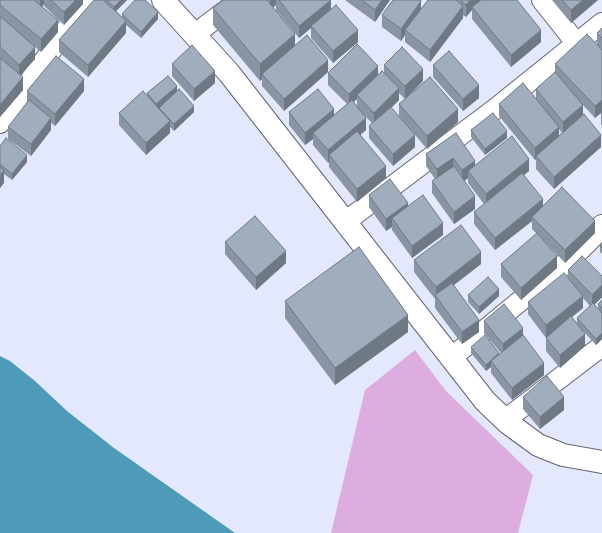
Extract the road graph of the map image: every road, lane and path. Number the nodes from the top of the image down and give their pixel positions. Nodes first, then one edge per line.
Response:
1 (87, 0) edge
2 (163, 0) edge
3 (240, 0) edge
4 (542, 0) edge
5 (602, 23) edge
6 (195, 34) junction
7 (577, 44) junction
8 (0, 123) edge
9 (346, 222) junction
10 (602, 225) edge
11 (602, 346) edge
12 (451, 358) junction
13 (505, 420) junction
14 (602, 462) edge

1 - 8 street
2 - 6 street
3 - 6 street
4 - 7 street
5 - 7 street
6 - 9 street
7 - 9 street
9 - 12 street
10 - 12 street
11 - 13 street
12 - 13 street
13 - 14 street

